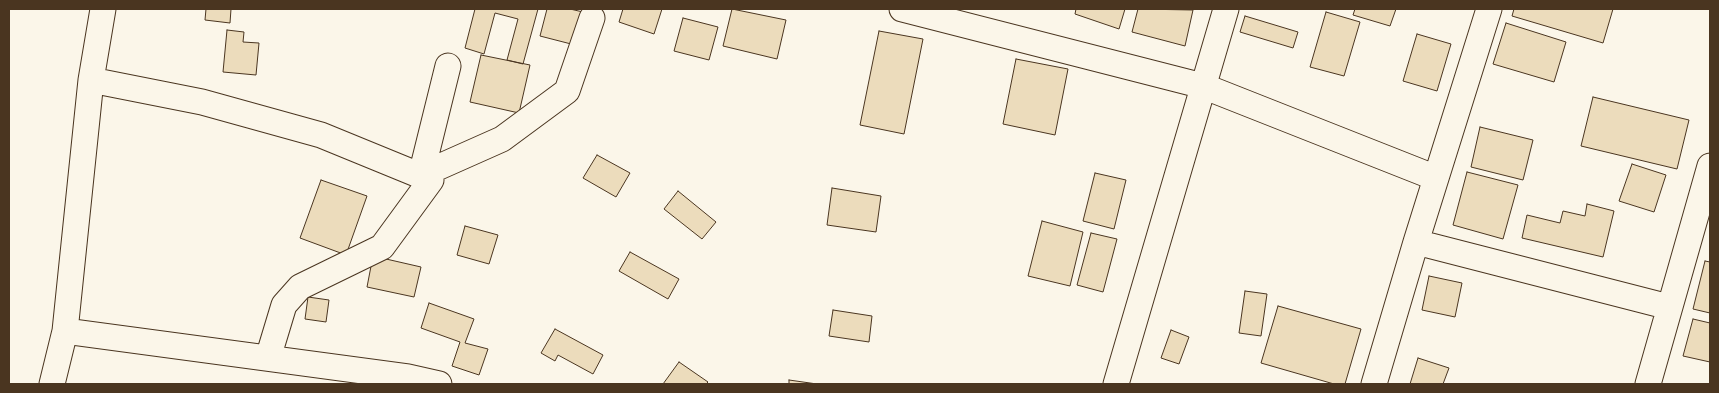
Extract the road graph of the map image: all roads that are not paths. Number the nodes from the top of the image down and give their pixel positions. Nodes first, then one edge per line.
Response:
1 (103, 9) edge
2 (902, 9) edge
3 (1226, 9) edge
4 (1489, 9) edge
5 (592, 18) dead end
6 (448, 66) dead end
7 (90, 80) junction
8 (1203, 86) junction
9 (1710, 166) edge
10 (420, 175) junction
11 (1436, 178) junction
12 (1416, 242) junction
13 (1669, 307) junction
14 (65, 331) junction
15 (268, 358) junction
16 (52, 384) edge
17 (439, 384) edge
18 (1116, 384) edge
19 (1374, 384) edge
20 (1648, 384) edge

1 - 7 street
2 - 8 street
3 - 8 street
4 - 11 street
5 - 10 street
6 - 10 street
7 - 10 street
7 - 14 street
8 - 11 street
8 - 18 street
9 - 13 street
10 - 15 street
11 - 12 street
12 - 13 street
12 - 19 street
13 - 20 street
14 - 15 street
14 - 16 street
15 - 17 street

